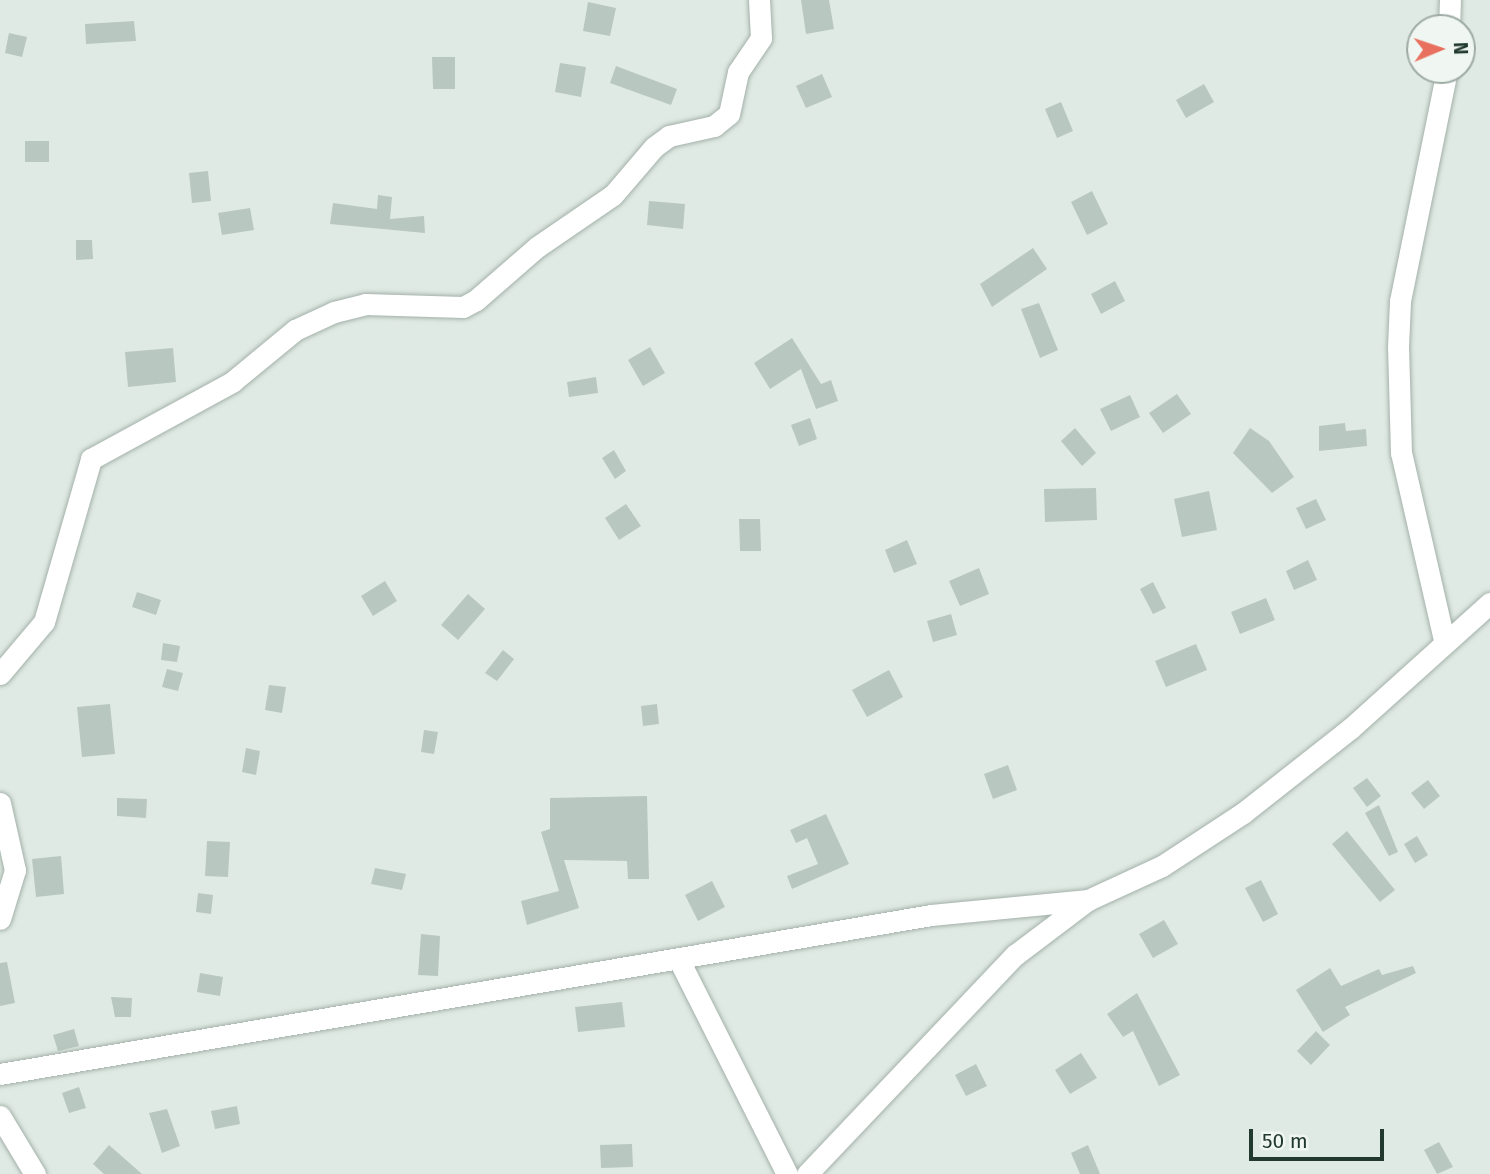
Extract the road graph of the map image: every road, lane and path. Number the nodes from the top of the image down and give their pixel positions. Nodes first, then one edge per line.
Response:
1 (759, 0) edge
2 (1444, 84) edge
3 (1490, 603) edge
4 (1444, 640) junction
5 (0, 674) edge
6 (0, 803) edge
7 (1088, 900) junction
8 (0, 919) edge
9 (680, 962) junction
10 (0, 1074) edge
11 (0, 1116) edge
12 (35, 1174) edge
13 (787, 1174) edge
14 (807, 1174) edge

1 - 5 street
2 - 4 street
3 - 4 street
4 - 7 street
6 - 8 street
7 - 9 street
7 - 14 street
9 - 10 street
9 - 13 street
11 - 12 street

